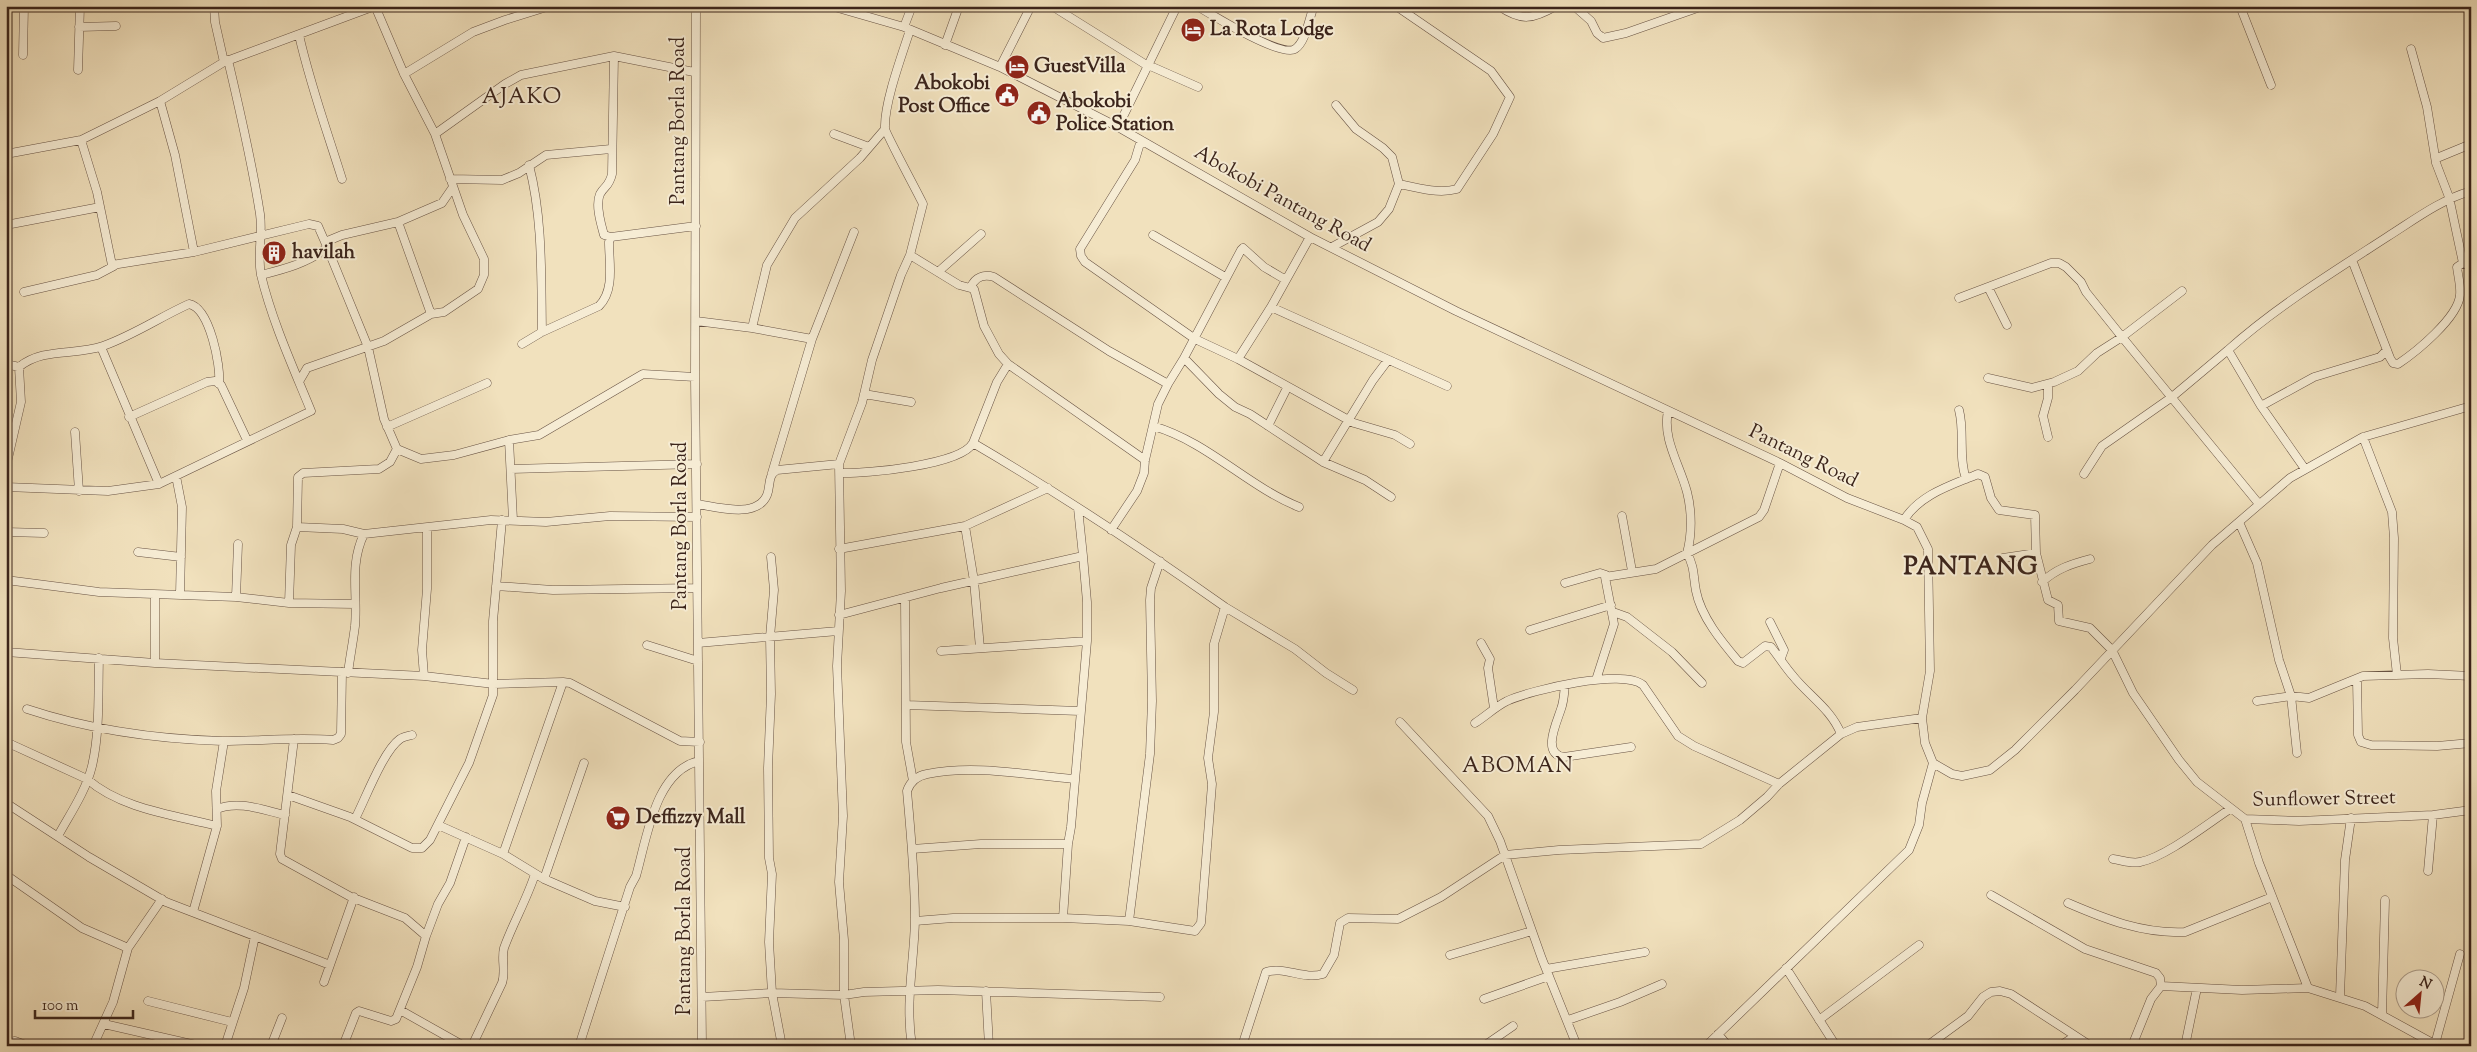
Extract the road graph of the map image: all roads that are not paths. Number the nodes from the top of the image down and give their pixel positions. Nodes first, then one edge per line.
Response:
1 (24, 6) edge
2 (80, 6) edge
3 (214, 6) edge
4 (375, 6) edge
5 (550, 6) edge
6 (696, 6) edge
7 (831, 6) edge
8 (912, 6) edge
9 (959, 6) edge
10 (1032, 6) edge
11 (1052, 6) edge
12 (1177, 6) edge
13 (1197, 6) edge
14 (1314, 6) edge
15 (1396, 6) edge
16 (1499, 6) edge
17 (1574, 6) edge
18 (1703, 6) edge
19 (2240, 6) edge
20 (1552, 8) edge
21 (116, 26) dead end
22 (79, 27) junction
23 (907, 29) junction
24 (299, 35) junction
25 (945, 45) junction
26 (2410, 49) dead end
27 (23, 54) dead end
28 (614, 56) junction
29 (226, 61) junction
30 (1148, 66) junction
31 (1000, 67) junction
32 (78, 70) dead end
33 (694, 72) junction
34 (404, 74) junction
35 (2271, 85) dead end
36 (1198, 87) dead end
37 (160, 101) junction
38 (1336, 106) dead end
39 (1118, 127) junction
40 (885, 129) junction
41 (435, 134) junction
42 (834, 134) dead end
43 (81, 140) junction
44 (1140, 140) junction
45 (2471, 144) edge
46 (869, 147) junction
47 (611, 149) junction
48 (6, 154) edge
49 (2437, 158) junction
50 (529, 165) junction
51 (342, 179) dead end
52 (451, 183) junction
53 (1399, 184) junction
54 (2471, 191) edge
55 (2449, 197) junction
56 (100, 207) junction
57 (398, 222) junction
58 (6, 225) edge
59 (696, 226) junction
60 (854, 232) dead end
61 (261, 234) junction
62 (981, 234) dead end
63 (1153, 235) dead end
64 (611, 237) junction
65 (1310, 237) junction
66 (326, 245) junction
67 (1332, 247) junction
68 (194, 252) junction
69 (910, 255) junction
70 (2352, 260) junction
71 (2467, 264) edge
72 (114, 266) junction
73 (938, 272) junction
74 (261, 275) junction
75 (1224, 278) junction
76 (1286, 280) junction
77 (971, 286) junction
78 (1988, 287) junction
79 (2182, 291) dead end
80 (24, 292) dead end
81 (1959, 298) dead end
82 (1270, 307) junction
83 (1456, 312) joint
84 (431, 314) junction
85 (696, 321) junction
86 (2007, 326) dead end
87 (752, 328) junction
88 (542, 332) junction
89 (2122, 337) junction
90 (812, 339) junction
91 (1194, 339) junction
92 (522, 344) dead end
93 (101, 347) junction
94 (368, 347) junction
95 (2228, 350) junction
96 (2387, 350) junction
97 (1184, 358) junction
98 (1238, 360) junction
99 (1388, 360) junction
100 (6, 364) edge
101 (1008, 364) junction
102 (20, 367) junction
103 (695, 377) junction
104 (1988, 378) dead end
105 (300, 380) junction
106 (487, 383) dead end
107 (220, 384) junction
108 (1168, 384) junction
109 (2048, 385) junction
110 (1447, 386) dead end
111 (1287, 388) junction
112 (864, 394) junction
113 (2172, 396) junction
114 (911, 402) dead end
115 (2260, 406) junction
116 (2471, 407) edge
117 (1959, 410) dead end
118 (1668, 411) junction
119 (129, 417) junction
120 (1349, 419) junction
121 (1153, 426) junction
122 (1268, 426) junction
123 (387, 427) junction
124 (75, 432) dead end
125 (2048, 437) dead end
126 (2363, 437) junction
127 (247, 440) junction
128 (509, 440) junction
129 (973, 443) junction
130 (1410, 444) dead end
131 (397, 449) junction
132 (1145, 460) junction
133 (1323, 462) junction
134 (1780, 463) junction
135 (697, 464) junction
136 (839, 464) junction
137 (6, 467) edge
138 (511, 469) junction
139 (2305, 469) junction
140 (772, 473) junction
141 (840, 473) junction
142 (2084, 474) dead end
143 (176, 476) junction
144 (1966, 479) junction
145 (158, 484) junction
146 (6, 487) edge
147 (1048, 488) junction
148 (79, 491) junction
149 (1391, 497) dead end
150 (697, 504) junction
151 (2259, 504) junction
152 (1299, 507) dead end
153 (1078, 508) junction
154 (697, 516) junction
155 (1622, 516) dead end
156 (502, 520) junction
157 (513, 520) junction
158 (1904, 520) junction
159 (2238, 522) junction
160 (965, 526) junction
161 (296, 527) junction
162 (427, 528) junction
163 (1111, 530) junction
164 (6, 532) edge
165 (44, 533) dead end
166 (364, 534) junction
167 (238, 544) dead end
168 (840, 549) junction
169 (138, 552) dead end
170 (1687, 553) junction
171 (2036, 553) junction
172 (1083, 556) junction
173 (181, 557) junction
174 (771, 557) dead end
175 (2004, 558) dead end
176 (2090, 559) dead end
177 (1160, 561) junction
178 (1632, 571) junction
179 (1606, 575) junction
180 (6, 580) edge
181 (974, 581) junction
182 (2042, 582) junction
183 (1564, 584) dead end
184 (496, 586) junction
185 (697, 588) junction
186 (155, 595) junction
187 (180, 595) junction
188 (236, 597) junction
189 (905, 598) junction
190 (289, 603) junction
191 (355, 604) junction
192 (1225, 607) junction
193 (1612, 608) junction
194 (839, 615) junction
195 (1770, 622) dead end
196 (1530, 630) dead end
197 (838, 631) junction
198 (770, 637) junction
199 (1087, 641) junction
200 (1481, 643) dead end
201 (698, 644) junction
202 (647, 645) dead end
203 (980, 648) junction
204 (2112, 650) junction
205 (941, 651) dead end
206 (6, 652) edge
207 (100, 658) junction
208 (1781, 658) junction
209 (698, 661) junction
210 (155, 663) junction
211 (345, 673) junction
212 (2397, 675) junction
213 (424, 676) junction
214 (2471, 676) edge
215 (1596, 680) junction
216 (2357, 680) junction
217 (563, 682) junction
218 (1702, 683) dead end
219 (494, 684) junction
220 (1565, 685) junction
221 (1352, 690) dead end
222 (2291, 696) junction
223 (2257, 701) dead end
224 (906, 705) junction
225 (1494, 708) junction
226 (27, 709) dead end
227 (1080, 712) junction
228 (1922, 718) junction
229 (1400, 722) dead end
230 (1475, 723) dead end
231 (97, 727) junction
232 (1841, 734) junction
233 (412, 735) dead end
234 (294, 739) junction
235 (224, 741) junction
236 (6, 742) edge
237 (700, 742) junction
238 (2471, 744) edge
239 (1631, 748) dead end
240 (2297, 753) dead end
241 (699, 761) junction
242 (584, 763) dead end
243 (1933, 763) junction
244 (1074, 779) junction
245 (87, 780) junction
246 (913, 780) junction
247 (1779, 784) junction
248 (288, 794) junction
249 (6, 803) edge
250 (217, 809) junction
251 (2230, 809) junction
252 (2471, 810) edge
253 (285, 815) junction
254 (2433, 815) junction
255 (2351, 818) junction
256 (355, 819) junction
257 (2245, 819) junction
258 (438, 825) junction
259 (216, 826) junction
260 (58, 836) junction
261 (466, 837) junction
262 (1068, 844) junction
263 (912, 848) junction
264 (504, 854) junction
265 (1505, 855) junction
266 (2113, 859) dead end
267 (2428, 871) dead end
268 (535, 874) junction
269 (8, 879) edge
270 (544, 879) junction
271 (1991, 895) dead end
272 (2272, 897) junction
273 (354, 898) junction
274 (162, 899) junction
275 (2386, 900) dead end
276 (2068, 903) dead end
277 (625, 907) junction
278 (193, 912) junction
279 (1063, 918) junction
280 (915, 921) junction
281 (1130, 921) junction
282 (1532, 931) junction
283 (255, 936) junction
284 (426, 936) junction
285 (1919, 945) dead end
286 (128, 948) junction
287 (1644, 952) dead end
288 (1450, 954) dead end
289 (2460, 954) dead end
290 (330, 965) junction
291 (1786, 968) junction
292 (1547, 972) junction
293 (324, 982) dead end
294 (1662, 984) dead end
295 (2161, 986) junction
296 (2197, 988) junction
297 (2308, 988) junction
298 (986, 991) junction
299 (909, 992) junction
300 (772, 993) junction
301 (844, 995) junction
302 (1160, 996) dead end
303 (2340, 996) junction
304 (702, 997) junction
305 (1484, 999) dead end
306 (148, 1001) dead end
307 (400, 1010) junction
308 (2382, 1015) junction
309 (282, 1018) dead end
310 (1568, 1020) junction
311 (1819, 1020) junction
312 (232, 1022) junction
313 (104, 1024) junction
314 (1513, 1026) dead end
315 (1718, 1034) junction
316 (2075, 1036) junction
317 (6, 1043) edge
318 (1929, 1045) edge
319 (2437, 1045) edge
320 (28, 1046) edge
321 (93, 1046) edge
322 (200, 1046) edge
323 (225, 1046) edge
324 (271, 1046) edge
325 (343, 1046) edge
326 (464, 1046) edge
327 (472, 1046) edge
328 (579, 1046) edge
329 (702, 1046) edge
330 (782, 1046) edge
331 (850, 1046) edge
332 (912, 1046) edge
333 (990, 1046) edge
334 (1242, 1046) edge
335 (1484, 1046) edge
336 (1577, 1046) edge
337 (1706, 1046) edge
338 (1728, 1046) edge
339 (1836, 1046) edge
340 (2060, 1046) edge
341 (2091, 1046) edge
342 (2132, 1046) edge
343 (2185, 1046) edge

1 - 27 street
2 - 22 street
3 - 29 street
4 - 24 street
4 - 34 street
5 - 34 street
6 - 33 street, Pantang Borla Road
7 - 23 street, Abokobi Pantang Road
8 - 23 street
9 - 25 street
10 - 31 street
11 - 30 street
12 - 30 street
13 - 14 street
15 - 53 street
16 - 20 street
17 - 18 street
19 - 35 street
21 - 22 street
22 - 32 street
23 - 25 street, Abokobi Pantang Road
23 - 40 street
24 - 29 street
24 - 51 street
25 - 31 street, Abokobi Pantang Road
26 - 49 street
28 - 33 street
28 - 41 street
28 - 47 street
29 - 37 street
29 - 61 street
30 - 36 street
30 - 39 street
31 - 39 street, Abokobi Pantang Road
33 - 59 street, Pantang Borla Road
34 - 41 street
37 - 43 street
37 - 68 street
38 - 53 street
39 - 44 street, Abokobi Pantang Road
40 - 46 street
40 - 69 street
41 - 52 street
42 - 46 street
43 - 48 street
43 - 56 street
44 - 65 street, Abokobi Pantang Road
44 - 91 street
45 - 49 street
46 - 87 street
47 - 50 street
47 - 64 street
49 - 55 street
50 - 52 street
50 - 88 street
52 - 57 street
52 - 84 street
53 - 67 street
54 - 55 street
55 - 70 street
55 - 71 street
56 - 58 street
56 - 72 street
57 - 66 street
57 - 84 street
59 - 64 street
59 - 85 street, Pantang Borla Road
60 - 90 street
61 - 66 street
61 - 68 street
61 - 74 street
62 - 73 street
63 - 75 street
64 - 88 street
65 - 67 street, Abokobi Pantang Road
65 - 76 street
66 - 74 street
66 - 94 street
67 - 83 street, Abokobi Pantang Road
68 - 72 street
69 - 73 street
69 - 112 street
70 - 95 street
70 - 96 street
71 - 96 street
72 - 80 street
73 - 77 street
74 - 105 street
75 - 76 street
75 - 91 street
76 - 82 street
77 - 101 street
77 - 108 street
78 - 81 street
78 - 86 street
78 - 89 street
79 - 89 street
82 - 98 street
82 - 99 street
83 - 118 street, Pantang Road
84 - 94 street
85 - 87 street
85 - 103 street, Pantang Borla Road
87 - 90 street
88 - 92 street
89 - 109 street
89 - 113 street
90 - 140 street
91 - 97 street
91 - 98 street
93 - 102 street
93 - 107 street
93 - 119 street
94 - 105 street
94 - 123 street
95 - 113 street
95 - 115 street
96 - 115 street
97 - 108 street
97 - 122 street
98 - 111 street
99 - 110 street
99 - 120 street
100 - 102 street
101 - 129 street
101 - 132 street
102 - 137 street
103 - 128 street
103 - 135 street, Pantang Borla Road
104 - 109 street
105 - 127 street
106 - 123 street
107 - 119 street
107 - 127 street
108 - 121 street
109 - 125 street
111 - 120 street
111 - 122 street
112 - 114 street
112 - 136 street
113 - 142 street
113 - 151 street
115 - 139 street
116 - 126 street
117 - 144 street
118 - 134 street, Pantang Road
118 - 170 street
119 - 145 street
120 - 130 street
120 - 133 street
121 - 132 street
121 - 152 street
122 - 133 street
123 - 131 street
124 - 148 street
126 - 139 street
126 - 212 street
127 - 143 street
128 - 131 street
128 - 138 street
129 - 141 street
129 - 147 street
131 - 161 street
132 - 163 street
133 - 149 street
134 - 158 street, Pantang Road
134 - 170 street
135 - 138 street
135 - 150 street, Pantang Borla Road
136 - 140 street
136 - 141 street
138 - 157 street
139 - 151 street
140 - 150 street
141 - 168 street
143 - 145 street
143 - 173 street
144 - 158 street
144 - 171 street
145 - 148 street
146 - 148 street
147 - 153 street
147 - 160 street
150 - 154 street, Pantang Borla Road
151 - 159 street
153 - 163 street
153 - 172 street
154 - 157 street
154 - 185 street, Pantang Borla Road
155 - 178 street
156 - 157 street
156 - 162 street
156 - 184 street
158 - 228 street, Pantang Road
159 - 204 street
159 - 222 street
160 - 168 street
160 - 181 street
161 - 166 street
161 - 190 street
162 - 166 street
162 - 213 street
163 - 177 street
164 - 165 street
166 - 191 street
167 - 188 street
168 - 194 street
169 - 173 street
170 - 178 street
170 - 208 street
171 - 175 street
171 - 182 street
172 - 181 street
172 - 199 street
173 - 187 street
174 - 198 street
176 - 182 street
177 - 192 street
177 - 281 street
178 - 179 street
179 - 183 street
179 - 193 street
180 - 186 street
181 - 189 street
181 - 203 street
182 - 204 street, Sunflower Street
184 - 185 street
184 - 219 street
185 - 201 street, Pantang Borla Road
186 - 187 street
186 - 210 street
187 - 188 street
188 - 190 street
189 - 194 street
189 - 224 street
190 - 191 street
191 - 211 street
192 - 221 street
192 - 281 street
193 - 196 street
193 - 215 street
193 - 218 street
194 - 197 street
195 - 208 street
197 - 198 street
197 - 301 street
198 - 201 street
198 - 300 street
199 - 203 street
199 - 227 street
200 - 225 street
201 - 209 street, Pantang Borla Road
202 - 209 street
203 - 205 street
204 - 243 street
204 - 251 street, Sunflower Street
206 - 207 street
207 - 210 street
207 - 231 street
208 - 232 street
209 - 237 street, Pantang Borla Road
210 - 211 street
211 - 213 street
211 - 234 street
212 - 214 street
212 - 216 street
213 - 219 street
215 - 220 street
215 - 247 street
216 - 222 street
216 - 238 street
217 - 219 street
217 - 237 street
217 - 264 street
219 - 258 street
220 - 225 street
220 - 239 street
222 - 223 street
222 - 240 street
224 - 227 street
224 - 246 street
225 - 230 street
226 - 231 street
227 - 244 street
228 - 232 street
228 - 243 street, Pantang Road
229 - 265 street
231 - 235 street
231 - 245 street
232 - 247 street
233 - 256 street
234 - 235 street
234 - 248 street
235 - 250 street
236 - 245 street
237 - 241 street, Pantang Borla Road
241 - 277 street
241 - 304 street, Pantang Borla Road
242 - 270 street
243 - 291 street
244 - 246 street
244 - 262 street
245 - 259 street
245 - 260 street
246 - 263 street
247 - 265 street
248 - 253 street
248 - 256 street
249 - 260 street
250 - 253 street
250 - 259 street
251 - 257 street, Sunflower Street
251 - 266 street
252 - 254 street, Sunflower Street
253 - 273 street
254 - 255 street, Sunflower Street
254 - 267 street
255 - 257 street, Sunflower Street
255 - 303 street
256 - 258 street
257 - 272 street
258 - 261 street
259 - 278 street
260 - 274 street
261 - 264 street
261 - 284 street
262 - 263 street
262 - 279 street
263 - 280 street
264 - 268 street
265 - 282 street
265 - 334 street
268 - 270 street
268 - 327 street
269 - 286 street
270 - 277 street
271 - 295 street
272 - 276 street
272 - 297 street
273 - 284 street
273 - 290 street
274 - 278 street
274 - 286 street
275 - 308 street
277 - 328 street
278 - 283 street
279 - 280 street
279 - 281 street
280 - 299 street
282 - 288 street
282 - 292 street
283 - 290 street
283 - 312 street
284 - 307 street
285 - 311 street
286 - 313 street
287 - 292 street
289 - 319 street
290 - 293 street
291 - 311 street
291 - 315 street
292 - 305 street
292 - 310 street
294 - 310 street
295 - 296 street
295 - 342 street
296 - 297 street
296 - 343 street
297 - 303 street
298 - 299 street
298 - 302 street
298 - 333 street
299 - 301 street
299 - 332 street
300 - 301 street
300 - 304 street
300 - 330 street
301 - 331 street
303 - 308 street
304 - 329 street, Pantang Borla Road
306 - 312 street
307 - 325 street
307 - 326 street
308 - 319 street
309 - 324 street
310 - 336 street
311 - 339 street
312 - 323 street
313 - 321 street
313 - 322 street
314 - 335 street
315 - 337 street
315 - 338 street
316 - 318 street
316 - 340 street
316 - 341 street
317 - 320 street

